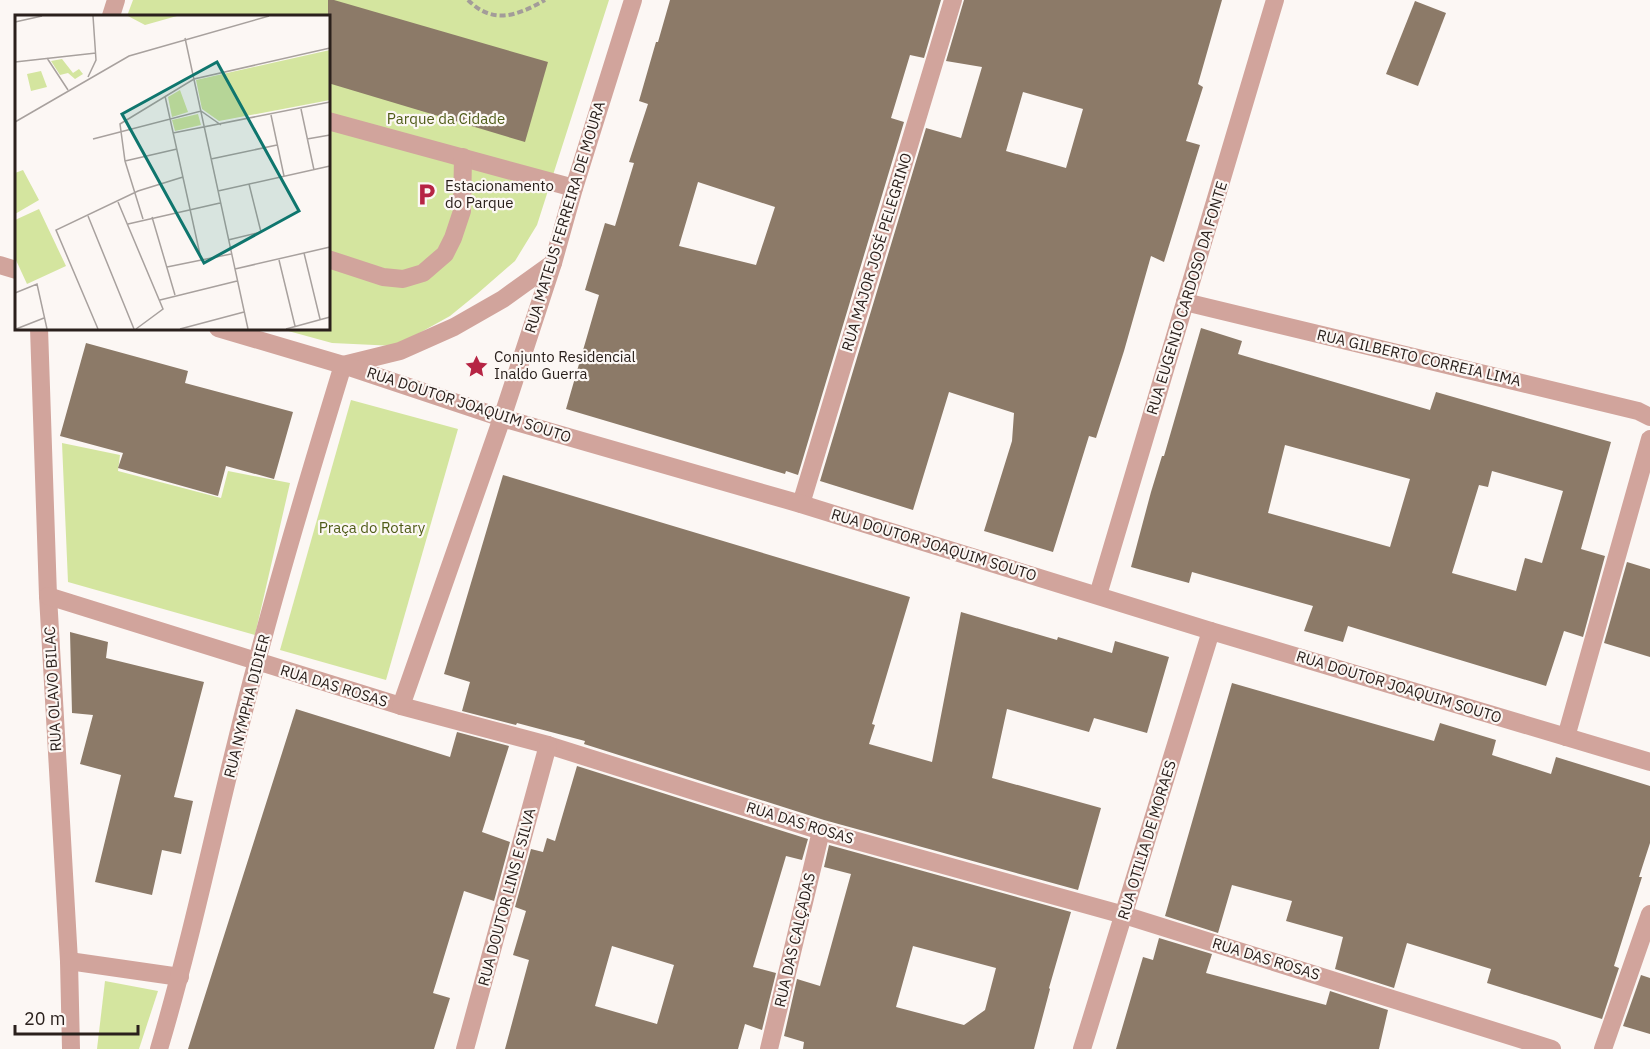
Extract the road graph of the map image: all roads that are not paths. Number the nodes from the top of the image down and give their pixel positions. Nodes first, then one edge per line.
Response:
1 (116, 0) edge
2 (633, 0) edge
3 (953, 0) edge
4 (1275, 0) edge
5 (111, 15) edge
6 (330, 122) edge
7 (463, 157) junction
8 (574, 188) junction
9 (330, 260) edge
10 (553, 263) junction
11 (0, 265) edge
12 (15, 270) edge
13 (1185, 302) junction
14 (39, 330) edge
15 (225, 330) edge
16 (343, 365) junction
17 (1650, 417) edge
18 (502, 418) junction
19 (1650, 439) edge
20 (801, 504) junction
21 (1098, 595) junction
22 (48, 596) junction
23 (1211, 631) junction
24 (256, 662) junction
25 (401, 706) junction
26 (1566, 737) junction
27 (548, 745) junction
28 (1650, 762) edge
29 (821, 831) junction
30 (1650, 914) edge
31 (1124, 915) junction
32 (69, 961) junction
33 (180, 977) junction
34 (71, 1049) edge
35 (159, 1049) edge
36 (465, 1049) edge
37 (769, 1049) edge
38 (1082, 1049) edge
39 (1552, 1049) edge
40 (1603, 1049) edge

1 - 5 street
2 - 8 street, RUA MATEUS FERREIRA DE MOURA
3 - 20 street, RUA MAJOR JOSÉ PELEGRINO
4 - 13 street, RUA EUGENIO CARDOSO DA FONTE
6 - 7 street
7 - 8 street
7 - 9 street
8 - 10 street, RUA MATEUS FERREIRA DE MOURA
10 - 16 street
10 - 18 street, RUA MATEUS FERREIRA DE MOURA
11 - 12 street
13 - 17 street, RUA GILBERTO CORREIA LIMA
13 - 21 street, RUA EUGENIO CARDOSO DA FONTE
14 - 22 street, RUA OLAVO BILAC
15 - 16 street, RUA DOUTOR JOAQUIM SOUTO
16 - 18 street, RUA DOUTOR JOAQUIM SOUTO
16 - 24 street, RUA NYMPHA DIDIER
18 - 20 street, RUA DOUTOR JOAQUIM SOUTO
18 - 25 street, RUA MATEUS FERREIRA DE MOURA
19 - 26 street
20 - 21 street, RUA DOUTOR JOAQUIM SOUTO
21 - 23 street, RUA DOUTOR JOAQUIM SOUTO
22 - 24 street, RUA DAS ROSAS
22 - 32 street, RUA OLAVO BILAC
23 - 26 street, RUA DOUTOR JOAQUIM SOUTO
23 - 31 street, RUA OTILIA DE MORAES
24 - 25 street, RUA DAS ROSAS
24 - 33 street, RUA NYMPHA DIDIER
25 - 27 street, RUA DAS ROSAS
26 - 28 street, RUA DOUTOR JOAQUIM SOUTO
27 - 29 street, RUA DAS ROSAS
27 - 36 street, RUA DOUTOR LINS E SILVA
29 - 31 street, RUA DAS ROSAS
29 - 37 street, RUA DAS CALÇADAS
30 - 40 street
31 - 38 street, RUA OTILIA DE MORAES
31 - 39 street, RUA DAS ROSAS
32 - 33 street
32 - 34 street, RUA OLAVO BILAC
33 - 35 street, RUA NYMPHA DIDIER

